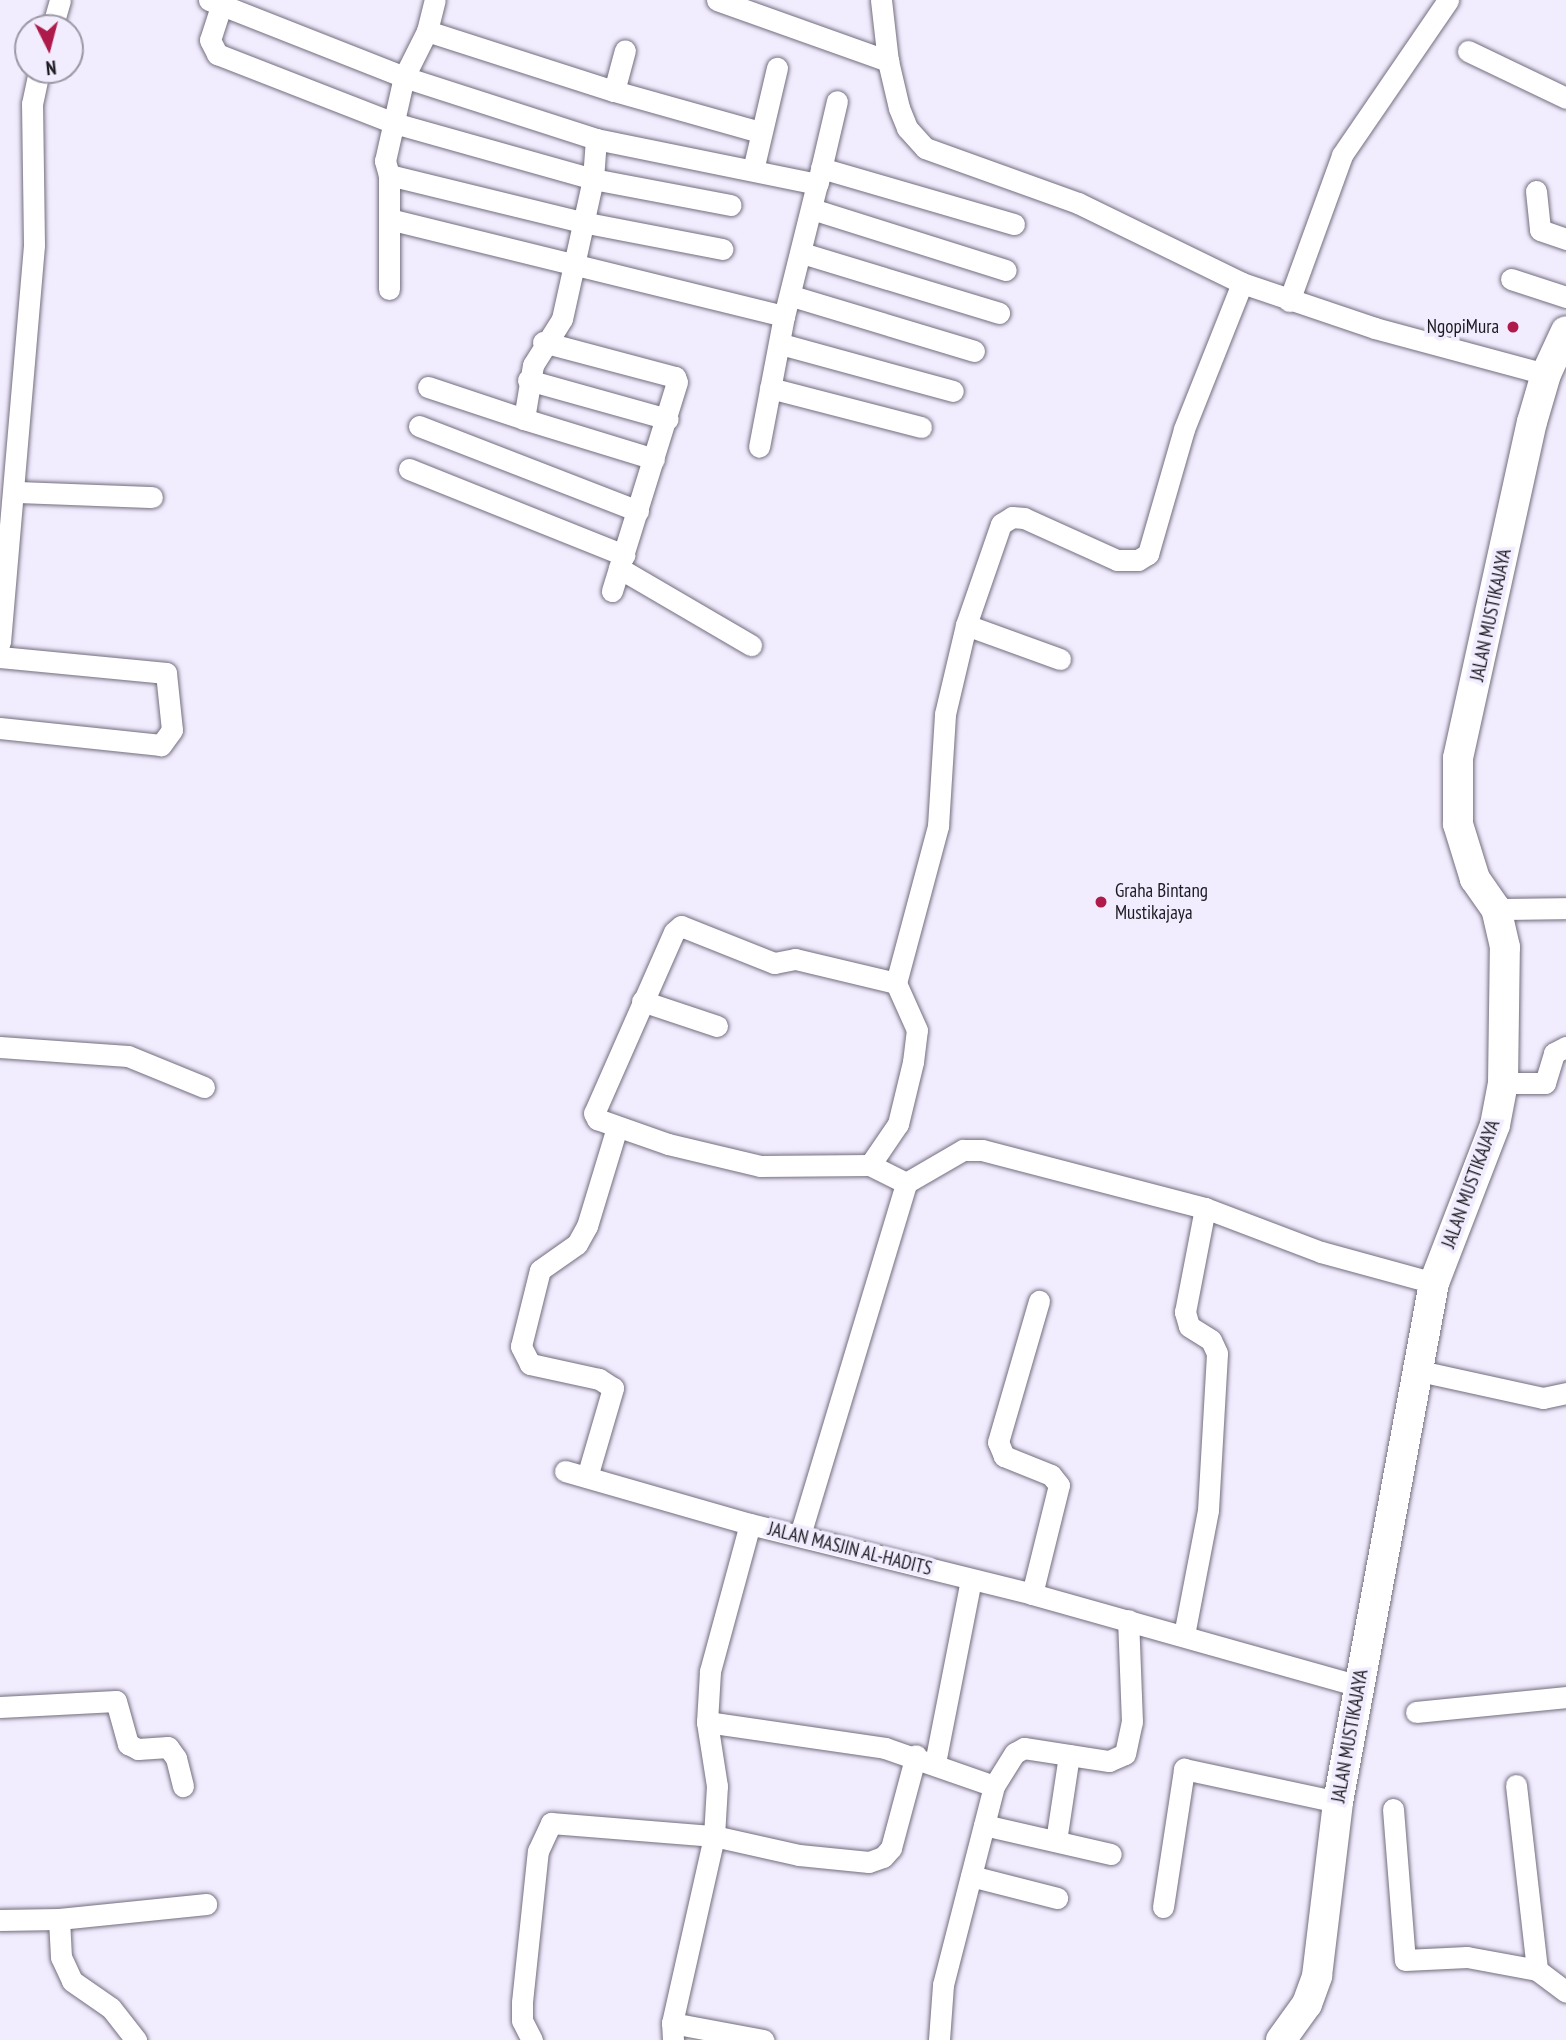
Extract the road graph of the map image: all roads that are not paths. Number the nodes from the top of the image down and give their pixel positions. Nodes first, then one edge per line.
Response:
1 (435, 0) edge
2 (881, 0) edge
3 (1448, 0) edge
4 (722, 1) edge
5 (217, 2) edge
6 (427, 31) junction
7 (625, 50) dead end
8 (1468, 51) dead end
9 (888, 61) junction
10 (777, 68) dead end
11 (404, 77) junction
12 (36, 84) edge
13 (614, 91) junction
14 (1566, 98) edge
15 (837, 102) dead end
16 (394, 123) junction
17 (760, 132) junction
18 (596, 139) junction
19 (753, 170) junction
20 (389, 175) junction
21 (819, 176) junction
22 (593, 179) junction
23 (1536, 191) dead end
24 (732, 205) dead end
25 (811, 209) junction
26 (389, 219) junction
27 (582, 222) junction
28 (1014, 224) dead end
29 (1566, 239) edge
30 (722, 249) dead end
31 (802, 253) junction
32 (572, 267) junction
33 (1006, 270) dead end
34 (1511, 279) dead end
35 (1242, 283) junction
36 (389, 289) dead end
37 (792, 296) junction
38 (1566, 297) edge
39 (1289, 301) junction
40 (999, 313) dead end
41 (784, 316) junction
42 (1566, 331) edge
43 (543, 342) junction
44 (781, 344) junction
45 (974, 351) dead end
46 (1555, 364) edge
47 (528, 380) junction
48 (428, 387) dead end
49 (770, 388) junction
50 (953, 391) dead end
51 (524, 419) junction
52 (668, 419) junction
53 (419, 426) dead end
54 (921, 427) dead end
55 (759, 447) dead end
56 (654, 459) junction
57 (410, 469) dead end
58 (15, 492) junction
59 (152, 497) dead end
60 (638, 511) junction
61 (622, 561) junction
62 (612, 591) dead end
63 (966, 625) junction
64 (0, 642) edge
65 (751, 645) dead end
66 (0, 657) edge
67 (1060, 659) dead end
68 (0, 728) edge
69 (1566, 908) edge
70 (1496, 909) junction
71 (896, 983) junction
72 (642, 1001) junction
73 (717, 1026) dead end
74 (0, 1047) edge
75 (1566, 1047) edge
76 (1503, 1083) junction
77 (204, 1087) dead end
78 (617, 1126) junction
79 (870, 1164) junction
80 (906, 1183) junction
81 (1205, 1208) junction
82 (1434, 1283) junction
83 (1039, 1301) dead end
84 (1415, 1370) junction
85 (1566, 1392) edge
86 (565, 1471) dead end
87 (587, 1477) junction
88 (750, 1524) junction
89 (800, 1535) junction
90 (971, 1580) junction
91 (1032, 1594) junction
92 (1128, 1620) junction
93 (1184, 1635) junction
94 (1359, 1686) junction
95 (1566, 1697) edge
96 (0, 1707) edge
97 (1416, 1712) dead end
98 (708, 1722) junction
99 (1069, 1755) junction
100 (925, 1759) junction
101 (183, 1786) dead end
102 (994, 1786) junction
103 (1516, 1786) dead end
104 (1338, 1801) junction
105 (1393, 1809) dead end
106 (984, 1825) junction
107 (714, 1836) junction
108 (1056, 1841) junction
109 (1111, 1854) dead end
110 (971, 1876) junction
111 (1057, 1898) dead end
112 (206, 1904) dead end
113 (1163, 1908) dead end
114 (59, 1919) junction
115 (0, 1920) edge
116 (1537, 1970) junction
117 (1566, 1992) edge
118 (673, 2031) edge
119 (136, 2040) edge
120 (532, 2040) edge
121 (762, 2040) edge
122 (939, 2040) edge
123 (1281, 2040) edge

1 - 6 street
2 - 9 street
3 - 39 street
4 - 9 street
5 - 11 street
5 - 16 street
6 - 11 street
6 - 13 street
7 - 13 street
8 - 14 street
9 - 35 street
10 - 17 street
11 - 16 street
11 - 18 street
12 - 58 street
13 - 17 street
15 - 21 street
16 - 20 street
16 - 22 street
17 - 19 street
18 - 19 street
18 - 22 street
19 - 21 street
20 - 26 street
20 - 27 street
21 - 25 street
21 - 28 street
22 - 24 street
22 - 27 street
23 - 29 street
25 - 31 street
25 - 33 street
26 - 32 street
26 - 36 street
27 - 30 street
27 - 32 street
31 - 37 street
31 - 40 street
32 - 41 street
32 - 43 street
34 - 38 street
35 - 39 street
35 - 63 street
37 - 41 street
37 - 45 street
39 - 46 street
41 - 44 street
42 - 46 main road, JALAN MUSTIKAJAYA
43 - 47 street
43 - 52 street
44 - 49 street
44 - 50 street
46 - 70 main road, JALAN MUSTIKAJAYA
47 - 51 street
47 - 52 street
48 - 51 street
49 - 54 street
49 - 55 street
51 - 56 street
52 - 56 street
53 - 60 street
56 - 60 street
57 - 61 street
58 - 59 street
58 - 64 street
60 - 61 street
61 - 62 street
61 - 65 street
63 - 67 street
63 - 71 street
66 - 68 street
69 - 70 street
70 - 76 main road, JALAN MUSTIKAJAYA
71 - 72 street
71 - 79 street
72 - 73 street
72 - 78 street
74 - 77 street
75 - 76 street
76 - 82 main road, JALAN MUSTIKAJAYA
78 - 79 street
78 - 87 street
79 - 80 street
80 - 81 street
80 - 89 street
81 - 82 street
81 - 93 street
82 - 84 main road, JALAN MUSTIKAJAYA
83 - 91 street
84 - 85 street
84 - 94 main road, JALAN MUSTIKAJAYA
86 - 87 street
87 - 88 street
88 - 89 street, JALAN MASJIN AL-HADITS
88 - 98 street, JALAN MASJIN AL-HADITS
89 - 90 street, JALAN MASJIN AL-HADITS
90 - 91 street, JALAN MASJIN AL-HADITS
90 - 100 street
91 - 92 street, JALAN MASJIN AL-HADITS
92 - 93 street, JALAN MASJIN AL-HADITS
92 - 99 street
93 - 94 street, JALAN MASJIN AL-HADITS
94 - 104 main road, JALAN MUSTIKAJAYA
95 - 97 street
96 - 101 street
98 - 100 street
98 - 107 street, JALAN MASJIN AL-HADITS
99 - 102 street
99 - 108 street
100 - 102 street
100 - 107 street
102 - 106 street
103 - 116 street
104 - 113 street
104 - 123 main road, JALAN MUSTIKAJAYA
105 - 116 street
106 - 108 street
106 - 110 street
107 - 118 street, JALAN MASJIN AL-HADITS
107 - 120 street
108 - 109 street
110 - 111 street
110 - 122 street
112 - 114 street
114 - 115 street
114 - 119 street
116 - 117 street
118 - 121 street

